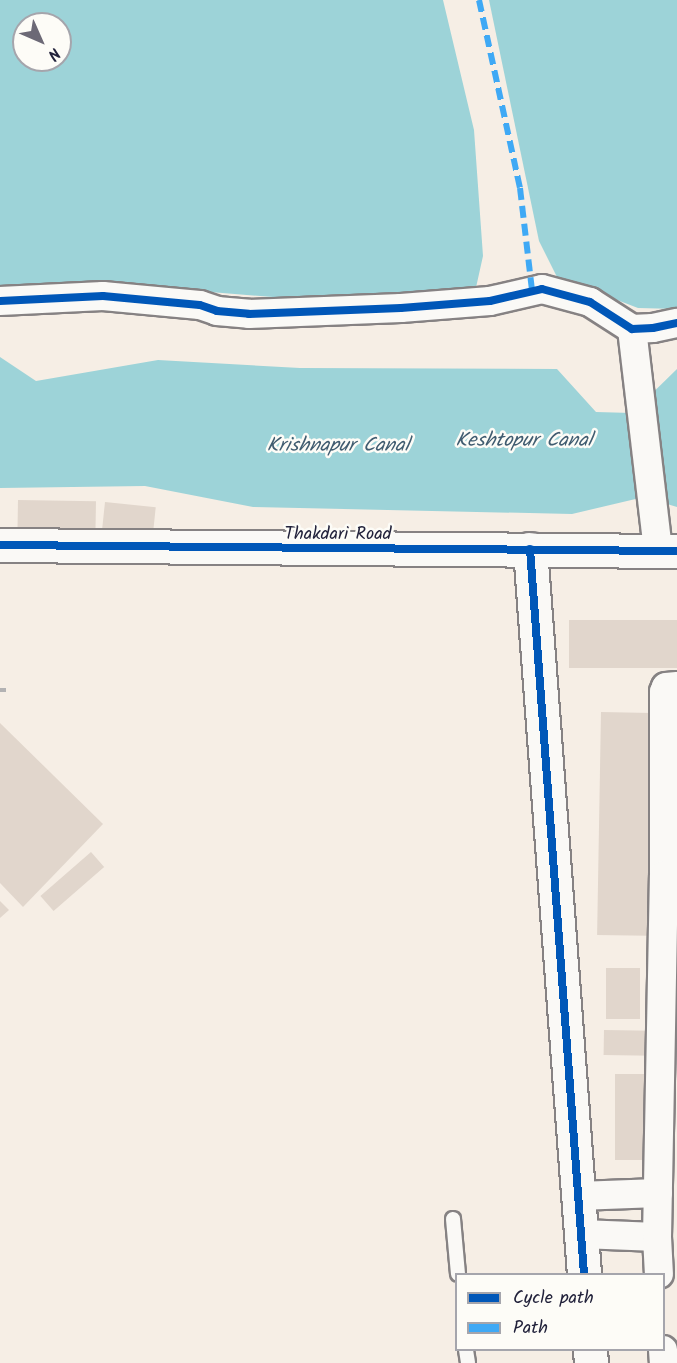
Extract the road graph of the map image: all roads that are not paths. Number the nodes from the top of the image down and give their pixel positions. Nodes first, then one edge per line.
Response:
1 (0, 301) edge
2 (677, 323) edge
3 (632, 329) junction
4 (0, 545) edge
5 (530, 549) junction
6 (668, 551) edge
7 (677, 686) edge
8 (670, 875) edge
9 (668, 1090) edge
10 (658, 1193) junction
11 (578, 1196) junction
12 (453, 1219) dead end
13 (581, 1234) junction
14 (657, 1237) junction
15 (458, 1273) edge
16 (584, 1273) edge
17 (659, 1273) edge

1 - 3 street
2 - 3 street
3 - 6 street
4 - 5 street, Thakdari Road
5 - 6 street, Thakdari Road
5 - 11 street
7 - 8 street
8 - 9 street
9 - 10 street
10 - 11 street
10 - 14 street
11 - 13 street
12 - 15 lane
13 - 14 street
13 - 16 street
14 - 17 street

